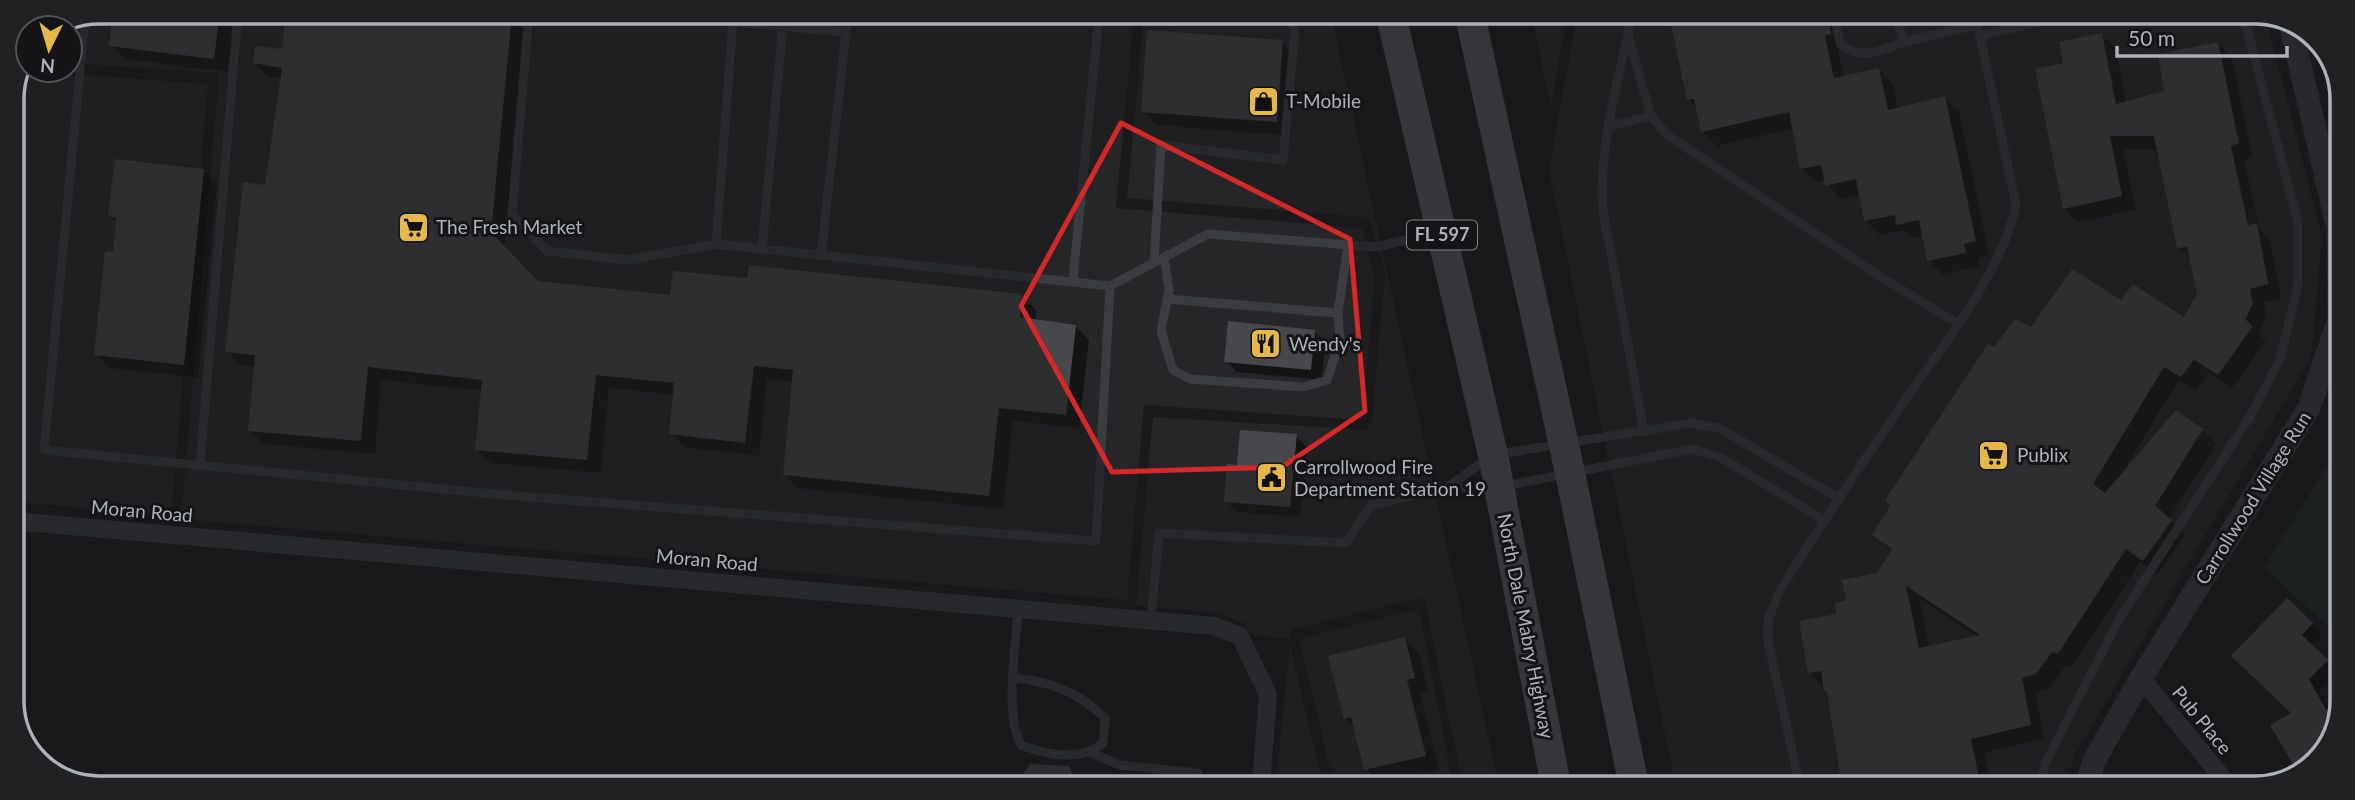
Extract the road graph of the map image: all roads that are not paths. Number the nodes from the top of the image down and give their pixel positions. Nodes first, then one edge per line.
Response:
1 (237, 24) edge
2 (528, 24) edge
3 (733, 24) edge
4 (770, 24) edge
5 (847, 24) edge
6 (1098, 24) edge
7 (1292, 24) edge
8 (1393, 24) edge
9 (1472, 24) edge
10 (1630, 24) edge
11 (1836, 24) edge
12 (1898, 24) edge
13 (1966, 24) edge
14 (1977, 24) edge
15 (2020, 24) edge
16 (2244, 24) edge
17 (84, 26) edge
18 (783, 26) junction
19 (846, 32) junction
20 (1628, 35) junction
21 (1980, 36) junction
22 (2297, 38) edge
23 (1904, 42) junction
24 (1651, 116) junction
25 (1610, 126) junction
26 (2330, 151) edge
27 (1442, 232) junction
28 (716, 244) junction
29 (1348, 245) junction
30 (762, 249) junction
31 (821, 255) junction
32 (1164, 257) junction
33 (1154, 262) junction
34 (1073, 279) junction
35 (1110, 286) junction
36 (1167, 299) junction
37 (1338, 313) junction
38 (1957, 323) junction
39 (2330, 346) edge
40 (1644, 432) junction
41 (1563, 444) junction
42 (1493, 455) junction
43 (200, 464) junction
44 (1570, 473) junction
45 (1500, 487) junction
46 (1446, 488) junction
47 (1840, 499) junction
48 (1824, 520) junction
49 (25, 521) edge
50 (1018, 608) junction
51 (1152, 620) junction
52 (1015, 678) junction
53 (2141, 678) junction
54 (1091, 753) junction
55 (1198, 776) edge
56 (1262, 776) edge
57 (1554, 776) edge
58 (1632, 776) edge
59 (1798, 776) edge
60 (2042, 776) edge
61 (2089, 776) edge
62 (2221, 776) edge

1 - 43 lane
2 - 28 lane
3 - 28 lane
4 - 18 lane
5 - 19 lane
6 - 34 lane
7 - 33 lane
8 - 27 main road, North Dale Mabry Highway / FL 597
9 - 41 main road
10 - 20 lane
11 - 23 lane
12 - 23 lane
13 - 23 lane
14 - 21 lane
15 - 21 lane
16 - 60 lane
17 - 43 lane
18 - 19 lane
18 - 30 lane
19 - 31 lane
20 - 24 lane
20 - 25 lane
21 - 38 lane
22 - 26 street, Carrollwood Village Run
24 - 25 lane
24 - 38 lane
25 - 40 lane
27 - 29 lane
27 - 42 main road, North Dale Mabry Highway / FL 597
28 - 30 lane
29 - 32 lane
29 - 37 lane
30 - 31 lane
31 - 34 lane
32 - 33 lane
32 - 36 lane
33 - 35 lane
34 - 35 lane
35 - 43 lane
36 - 37 lane
36 - 37 lane
38 - 47 lane
39 - 53 street, Carrollwood Village Run
40 - 41 lane
40 - 47 lane
41 - 42 lane
41 - 44 main road
42 - 45 main road, North Dale Mabry Highway / FL 597
42 - 46 lane
44 - 45 lane
44 - 48 lane
44 - 58 main road
45 - 46 lane
45 - 57 main road, North Dale Mabry Highway / FL 597
46 - 51 lane
47 - 48 lane
48 - 59 lane
49 - 50 street, Moran Road
50 - 51 street, Moran Road
50 - 52 lane
51 - 56 street, Moran Road
52 - 54 lane
52 - 54 lane
53 - 61 street, Carrollwood Village Run
53 - 62 street, Pub Place
54 - 55 lane

